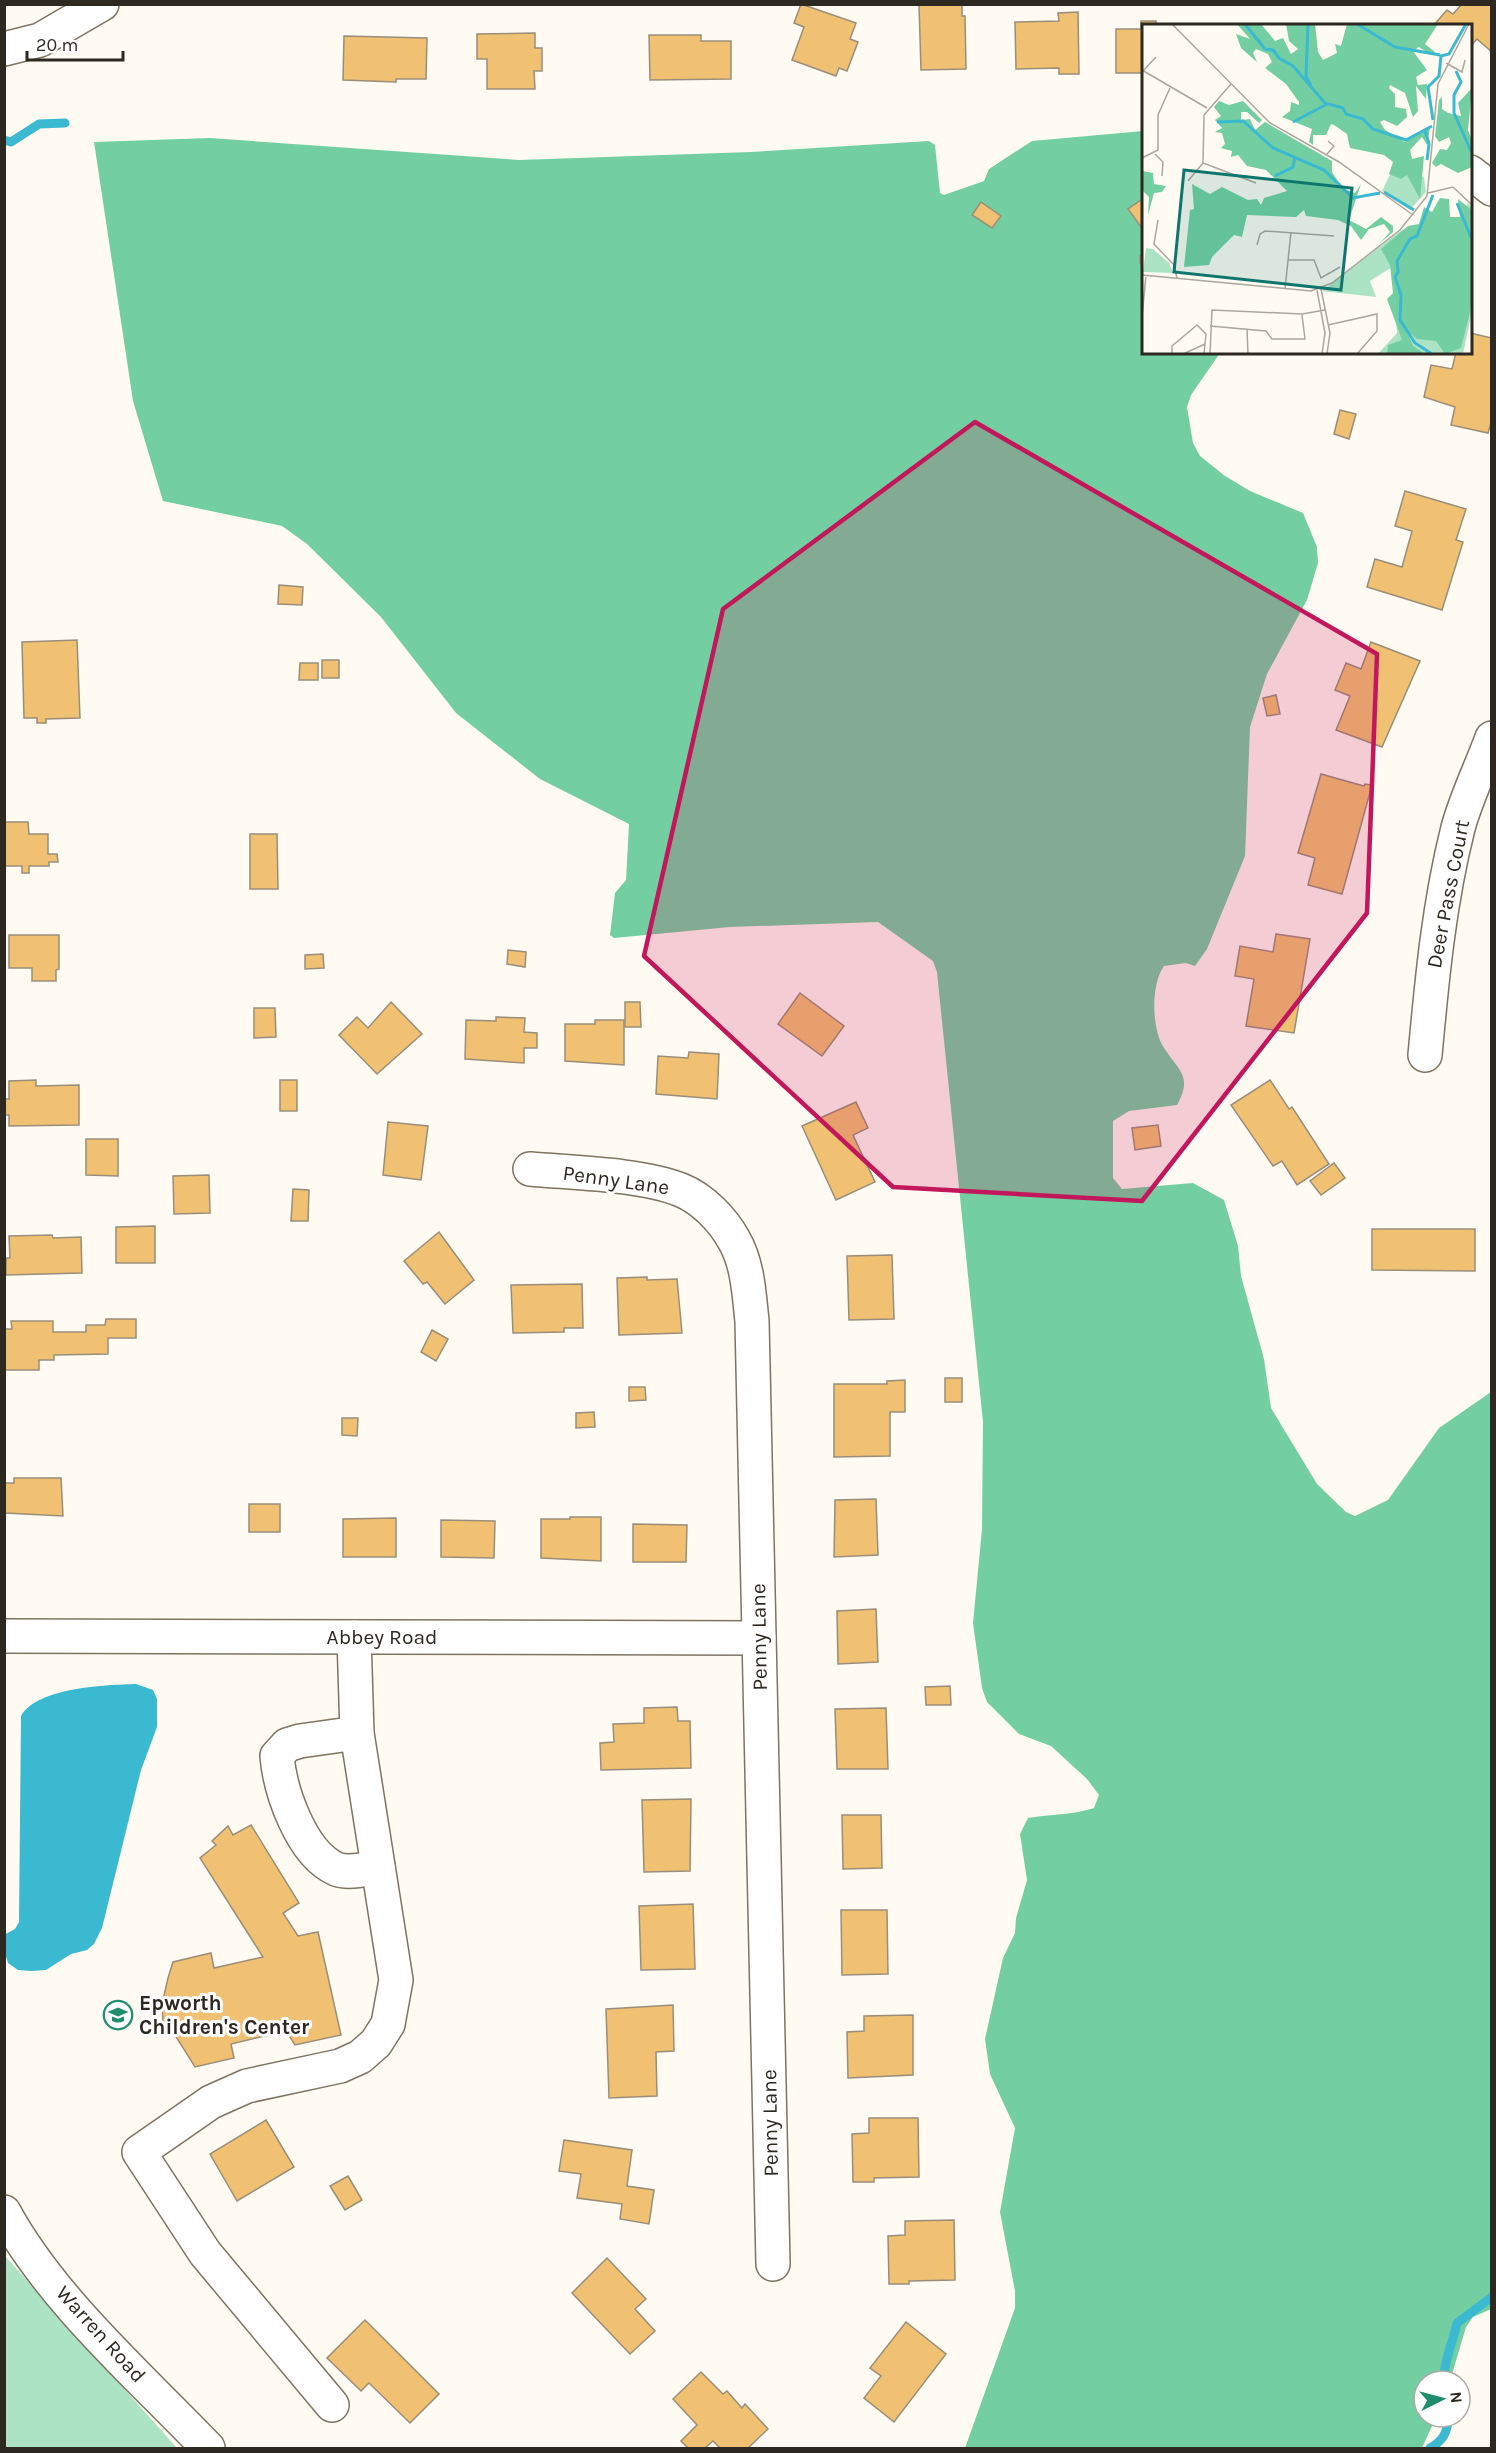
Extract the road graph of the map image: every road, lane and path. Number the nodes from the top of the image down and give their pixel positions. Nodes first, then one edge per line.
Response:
1 (102, 4) edge
2 (4, 49) edge
3 (1472, 174) edge
4 (1491, 189) edge
5 (1491, 738) edge
6 (1425, 1055) dead end
7 (530, 1168) dead end
8 (4, 1636) edge
9 (354, 1637) junction
10 (759, 1638) junction
11 (357, 1733) junction
12 (378, 1867) junction
13 (4, 2211) edge
14 (774, 2264) dead end
15 (332, 2404) dead end
16 (208, 2448) edge

1 - 2 street
3 - 4 street
5 - 6 street, Deer Pass Court
7 - 10 street, Penny Lane
8 - 9 street, Abbey Road
9 - 10 street, Abbey Road
9 - 11 street
10 - 14 street, Penny Lane
11 - 12 street
11 - 12 street
12 - 15 street
13 - 16 street, Warren Road

